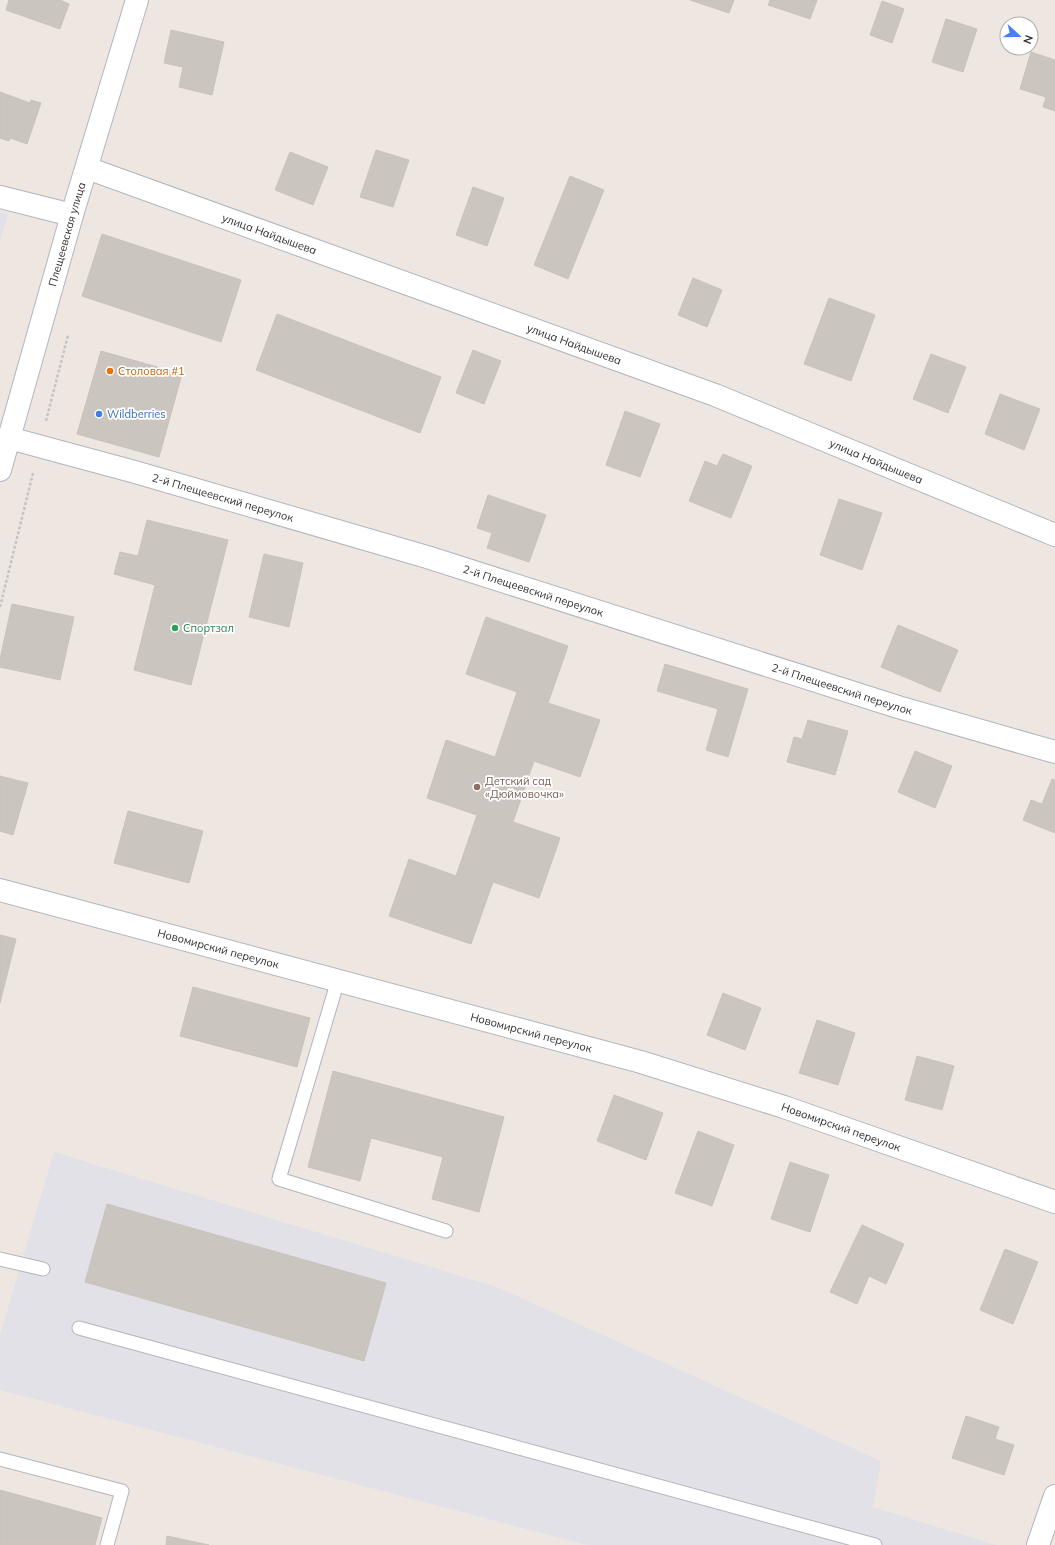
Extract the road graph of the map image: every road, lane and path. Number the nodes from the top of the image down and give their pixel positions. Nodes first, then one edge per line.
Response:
1 (137, 0) edge
2 (87, 168) junction
3 (0, 197) edge
4 (72, 215) junction
5 (69, 330) dead end
6 (9, 438) junction
7 (40, 446) junction
8 (0, 470) edge
9 (1055, 535) edge
10 (0, 606) edge
11 (1055, 752) edge
12 (0, 890) edge
13 (338, 980) junction
14 (1055, 1202) edge
15 (446, 1231) dead end
16 (0, 1259) edge
17 (43, 1269) dead end
18 (80, 1328) dead end
19 (0, 1459) edge
20 (1055, 1496) edge
21 (107, 1545) edge
22 (875, 1545) edge
23 (1038, 1545) edge

1 - 2 street, Плещеевская улица
2 - 4 street, Плещеевская улица
2 - 9 street, улица Найдышева
3 - 4 street
4 - 6 street, Плещеевская улица
5 - 7 path
6 - 7 street, 2-й Плещеевский переулок
6 - 8 street, Плещеевская улица
7 - 10 path
7 - 11 street, 2-й Плещеевский переулок
12 - 13 street, Новомирский переулок
13 - 14 street, Новомирский переулок
13 - 15 lane
16 - 17 lane
18 - 22 lane
19 - 21 lane
20 - 23 street

